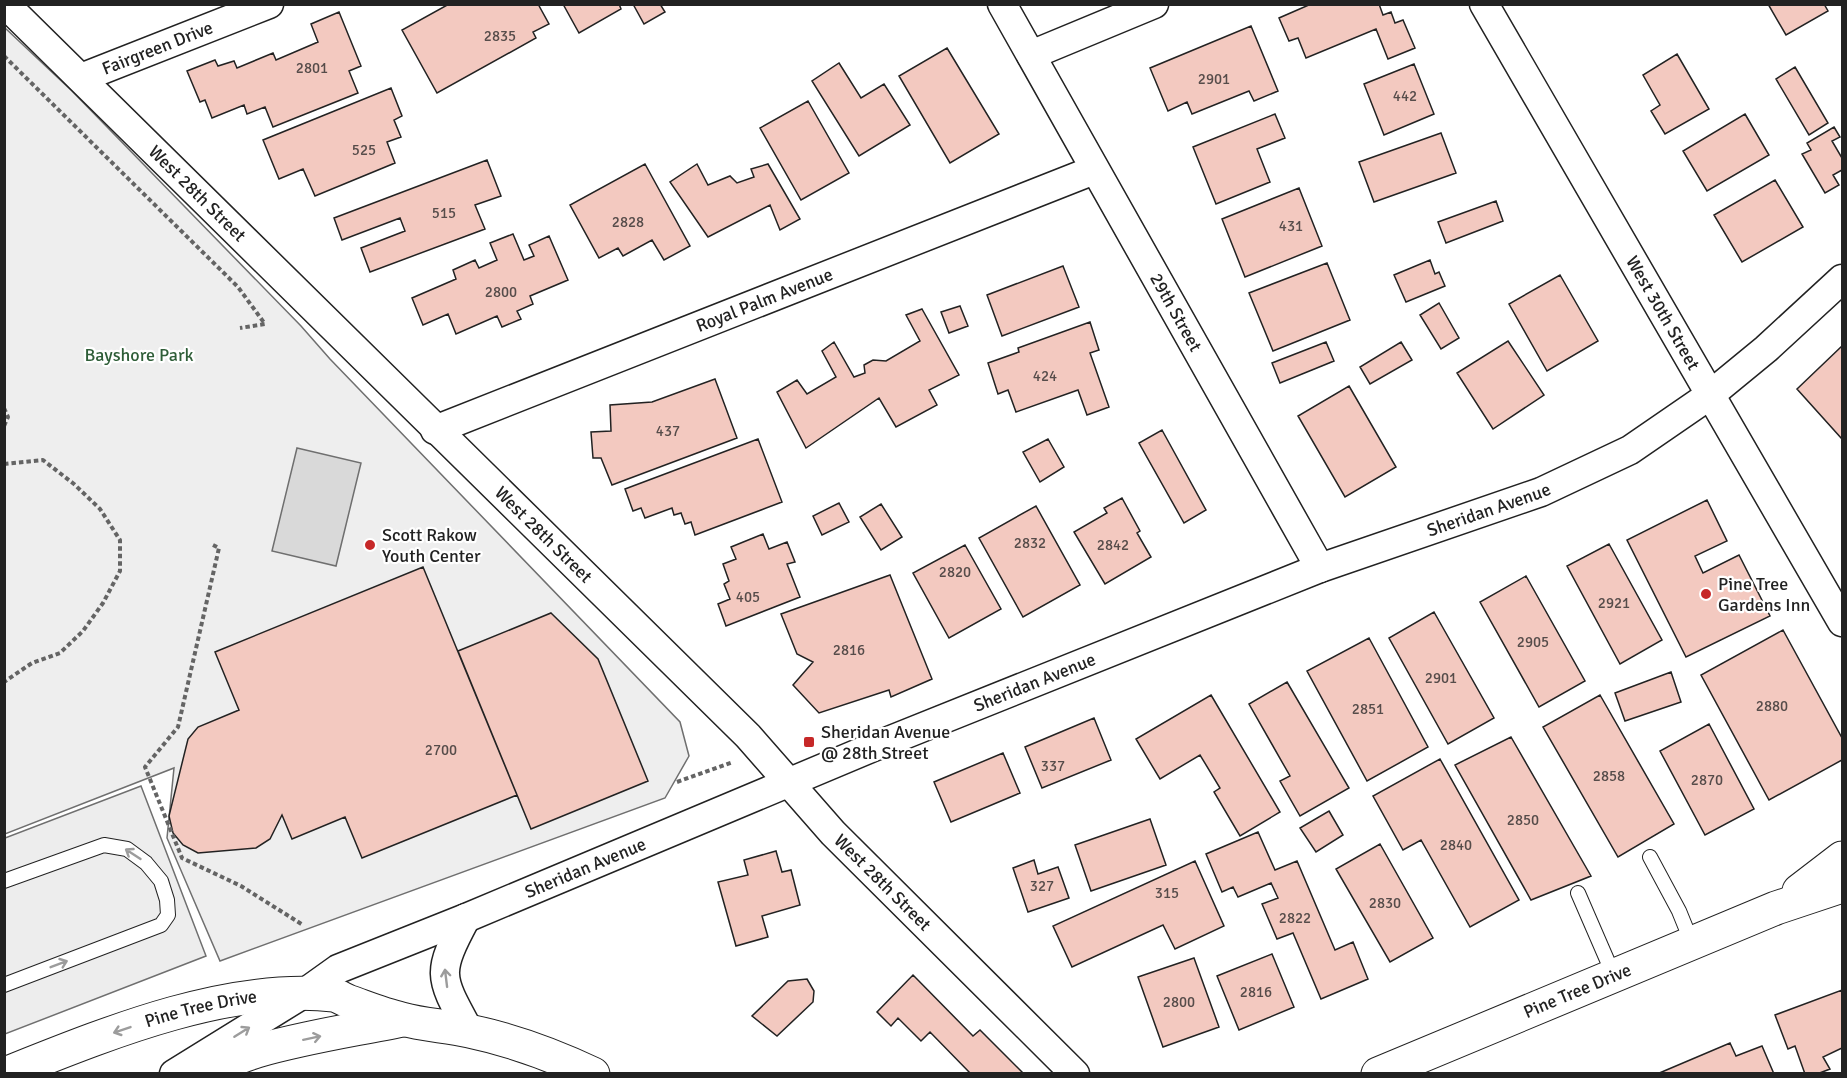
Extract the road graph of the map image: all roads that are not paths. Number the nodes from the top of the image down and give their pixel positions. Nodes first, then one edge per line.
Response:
1 (5, 4) edge
2 (269, 4) edge
3 (1002, 4) edge
4 (1154, 4) edge
5 (1484, 4) edge
6 (1031, 55) junction
7 (81, 78) junction
8 (1094, 170) junction
9 (1842, 279) edge
10 (1710, 395) junction
11 (435, 430) junction
12 (1320, 568) junction
13 (1842, 622) edge
14 (788, 783) junction
15 (1650, 857) dead end
16 (1842, 858) edge
17 (4, 881) edge
18 (1842, 886) edge
19 (1578, 893) dead end
20 (1776, 908) junction
21 (466, 918) junction
22 (1692, 943) junction
23 (1614, 976) junction
24 (4, 985) edge
25 (303, 994) junction
26 (402, 1020) junction
27 (469, 1031) junction
28 (255, 1063) edge
29 (5, 1074) edge
30 (174, 1074) edge
31 (197, 1074) edge
32 (593, 1074) edge
33 (1075, 1074) edge
34 (1378, 1074) edge

1 - 7 street, West 28th Street
2 - 7 street, Fairgreen Drive
3 - 6 street, 29th Street
4 - 6 street
5 - 10 street, West 30th Street
6 - 8 street, 29th Street
7 - 11 street, West 28th Street
8 - 11 street, Royal Palm Avenue
8 - 12 street, 29th Street
9 - 10 street, Sheridan Avenue
10 - 12 street, Sheridan Avenue
10 - 13 street, West 30th Street
11 - 14 street, West 28th Street
12 - 14 street, Sheridan Avenue
14 - 21 street, Sheridan Avenue
14 - 33 street, West 28th Street
15 - 22 lane
16 - 20 main road, Pine Tree Drive
24 -> 17 lane
18 - 20 main road, Pine Tree Drive
19 - 23 lane
20 - 22 main road, Pine Tree Drive
21 - 25 street, Sheridan Avenue
27 -> 21 street
22 - 23 main road, Pine Tree Drive
23 - 34 main road, Pine Tree Drive
25 - 26 main road, Pine Tree Drive
25 -> 29 main road, Pine Tree Drive
30 -> 25 street, Sheridan Avenue
26 - 27 main road, Pine Tree Drive
28 -> 26 main road, Pine Tree Drive
27 - 32 main road, Pine Tree Drive
28 - 31 main road, Pine Tree Drive

